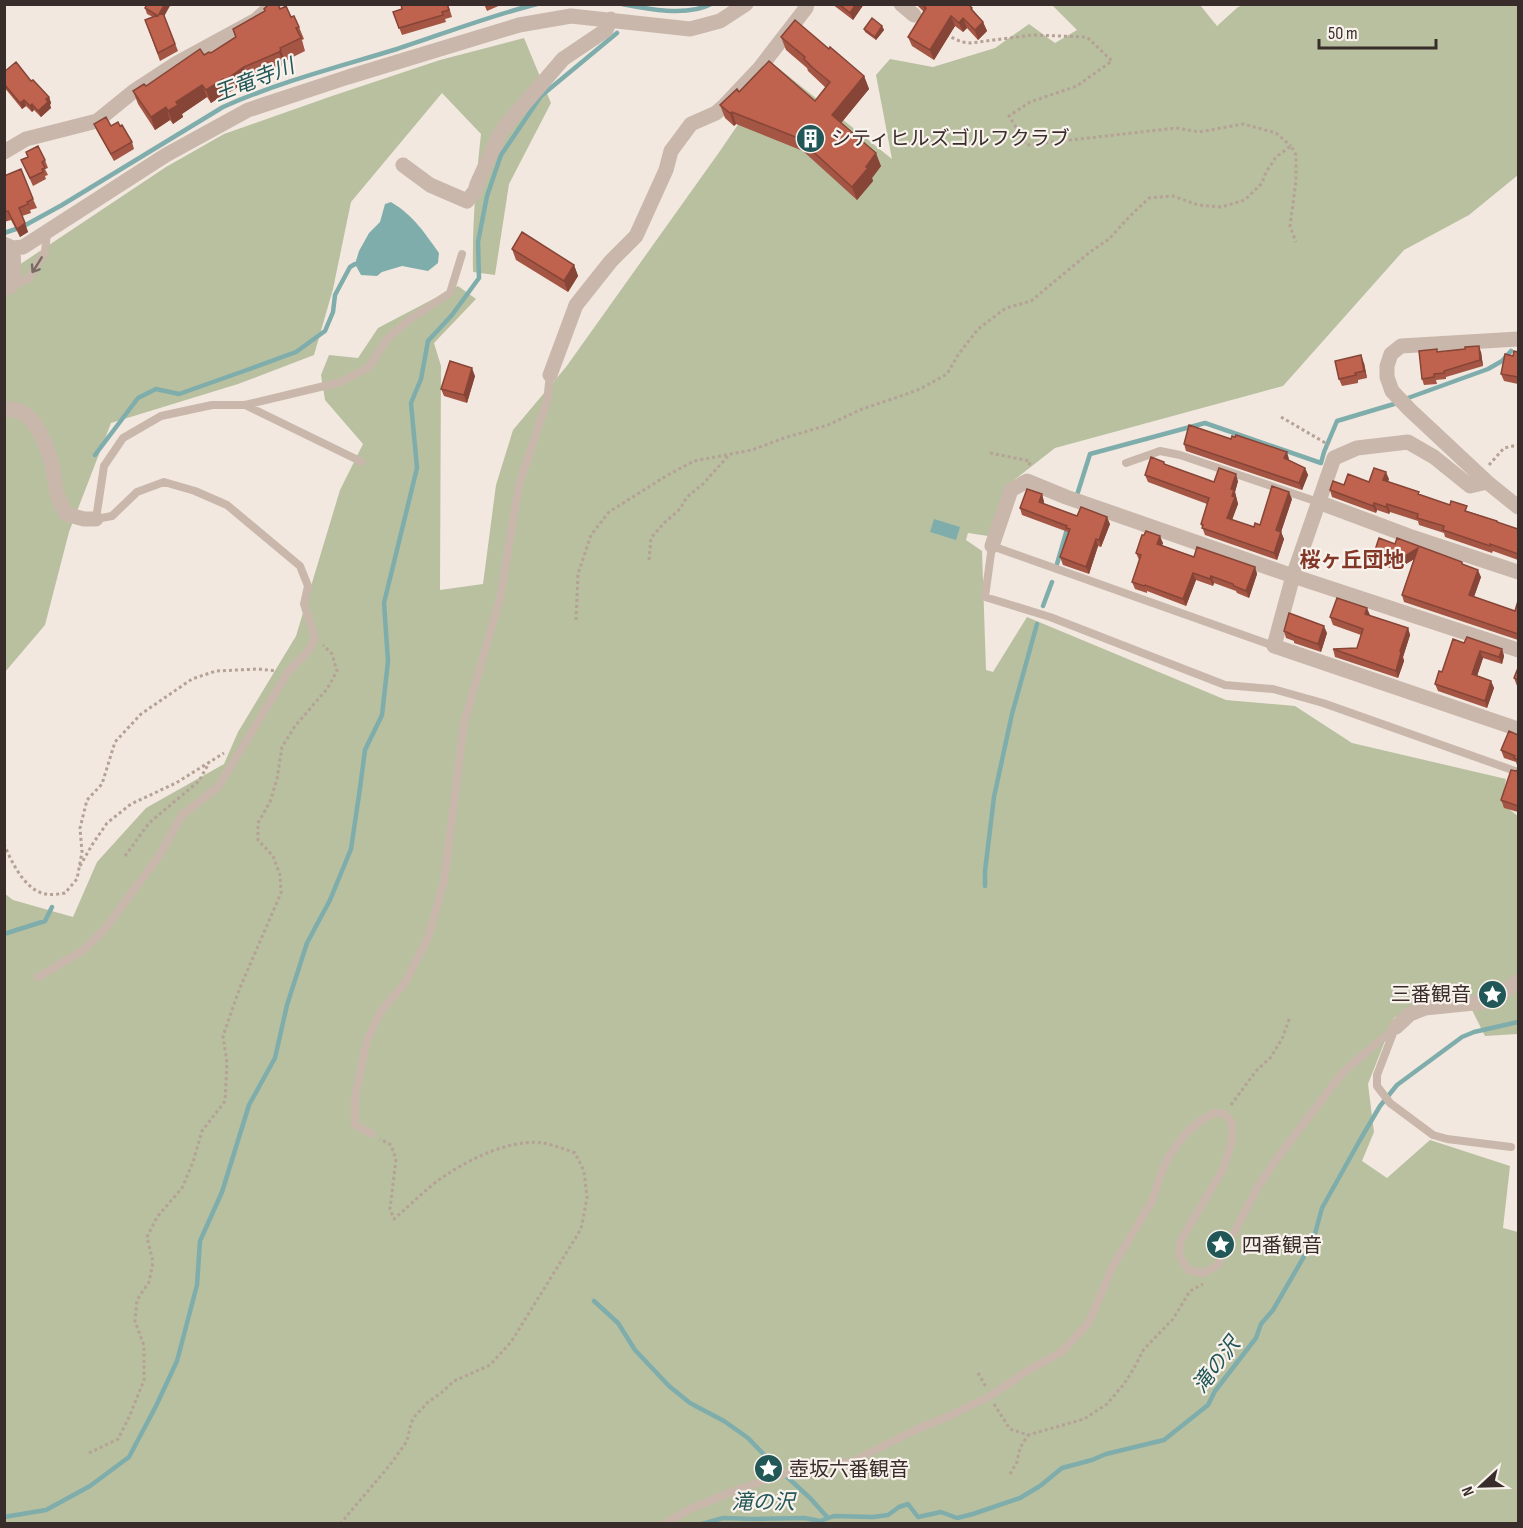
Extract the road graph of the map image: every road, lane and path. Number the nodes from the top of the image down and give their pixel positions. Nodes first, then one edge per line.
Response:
1 (274, 4) edge
2 (746, 4) edge
3 (807, 4) edge
4 (901, 4) edge
5 (914, 15) dead end
6 (611, 19) junction
7 (940, 32) edge
8 (1291, 146) junction
9 (4, 152) edge
10 (403, 165) dead end
11 (47, 232) junction
12 (1296, 242) dead end
13 (8, 246) edge
14 (462, 254) dead end
15 (8, 287) edge
16 (1518, 339) edge
17 (550, 375) joint
18 (245, 405) junction
19 (4, 410) edge
20 (1281, 417) dead end
21 (1518, 445) edge
22 (1331, 446) dead end
23 (990, 453) dead end
24 (729, 454) junction
25 (362, 462) dead end
26 (1126, 463) dead end
27 (1484, 479) junction
28 (1027, 481) junction
29 (1318, 502) junction
30 (1518, 507) edge
31 (96, 519) junction
32 (992, 546) junction
33 (649, 560) dead end
34 (1518, 573) edge
35 (1293, 576) junction
36 (576, 620) dead end
37 (315, 638) junction
38 (1274, 646) junction
39 (1518, 650) edge
40 (288, 672) junction
41 (1518, 729) edge
42 (247, 740) junction
43 (210, 762) junction
44 (1518, 772) edge
45 (4, 844) edge
46 (125, 856) dead end
47 (78, 868) junction
48 (38, 977) dead end
49 (1518, 981) edge
50 (1290, 1017) dead end
51 (1396, 1027) junction
52 (1225, 1114) junction
53 (372, 1134) joint
54 (1511, 1147) dead end
55 (1209, 1269) junction
56 (978, 1373) dead end
57 (990, 1396) junction
58 (1028, 1435) junction
59 (89, 1453) dead end
60 (1010, 1474) dead end
61 (340, 1524) edge
62 (664, 1524) edge

1 - 9 street
2 - 6 street
3 - 17 street
4 - 5 street
6 - 10 street
6 - 11 street
7 - 8 path
8 - 12 path
8 - 24 path
11 - 13 street
11 -> 15 lane
13 - 15 street
14 - 18 lane
16 - 27 street
17 - 53 lane
18 - 25 lane
18 - 31 lane
19 - 31 street
20 - 22 path
21 - 27 path
23 - 28 path
24 - 33 path
24 - 36 path
26 - 29 lane
27 - 29 street
27 - 30 street
28 - 32 street
28 - 35 street
29 - 34 street
29 - 35 street
31 - 37 lane
32 - 38 lane
32 - 44 lane
35 - 38 street
35 - 39 street
37 - 40 lane
37 - 59 path
38 - 41 street
40 - 42 lane
40 - 47 path
42 - 43 path
42 - 48 lane
43 - 46 path
43 - 47 path
45 - 47 path
49 - 51 street
50 - 52 path
51 - 54 lane
51 - 55 lane
52 - 55 lane
52 - 57 lane
53 - 61 path
55 - 58 path
56 - 57 path
57 - 58 path
57 - 62 lane
58 - 60 path

